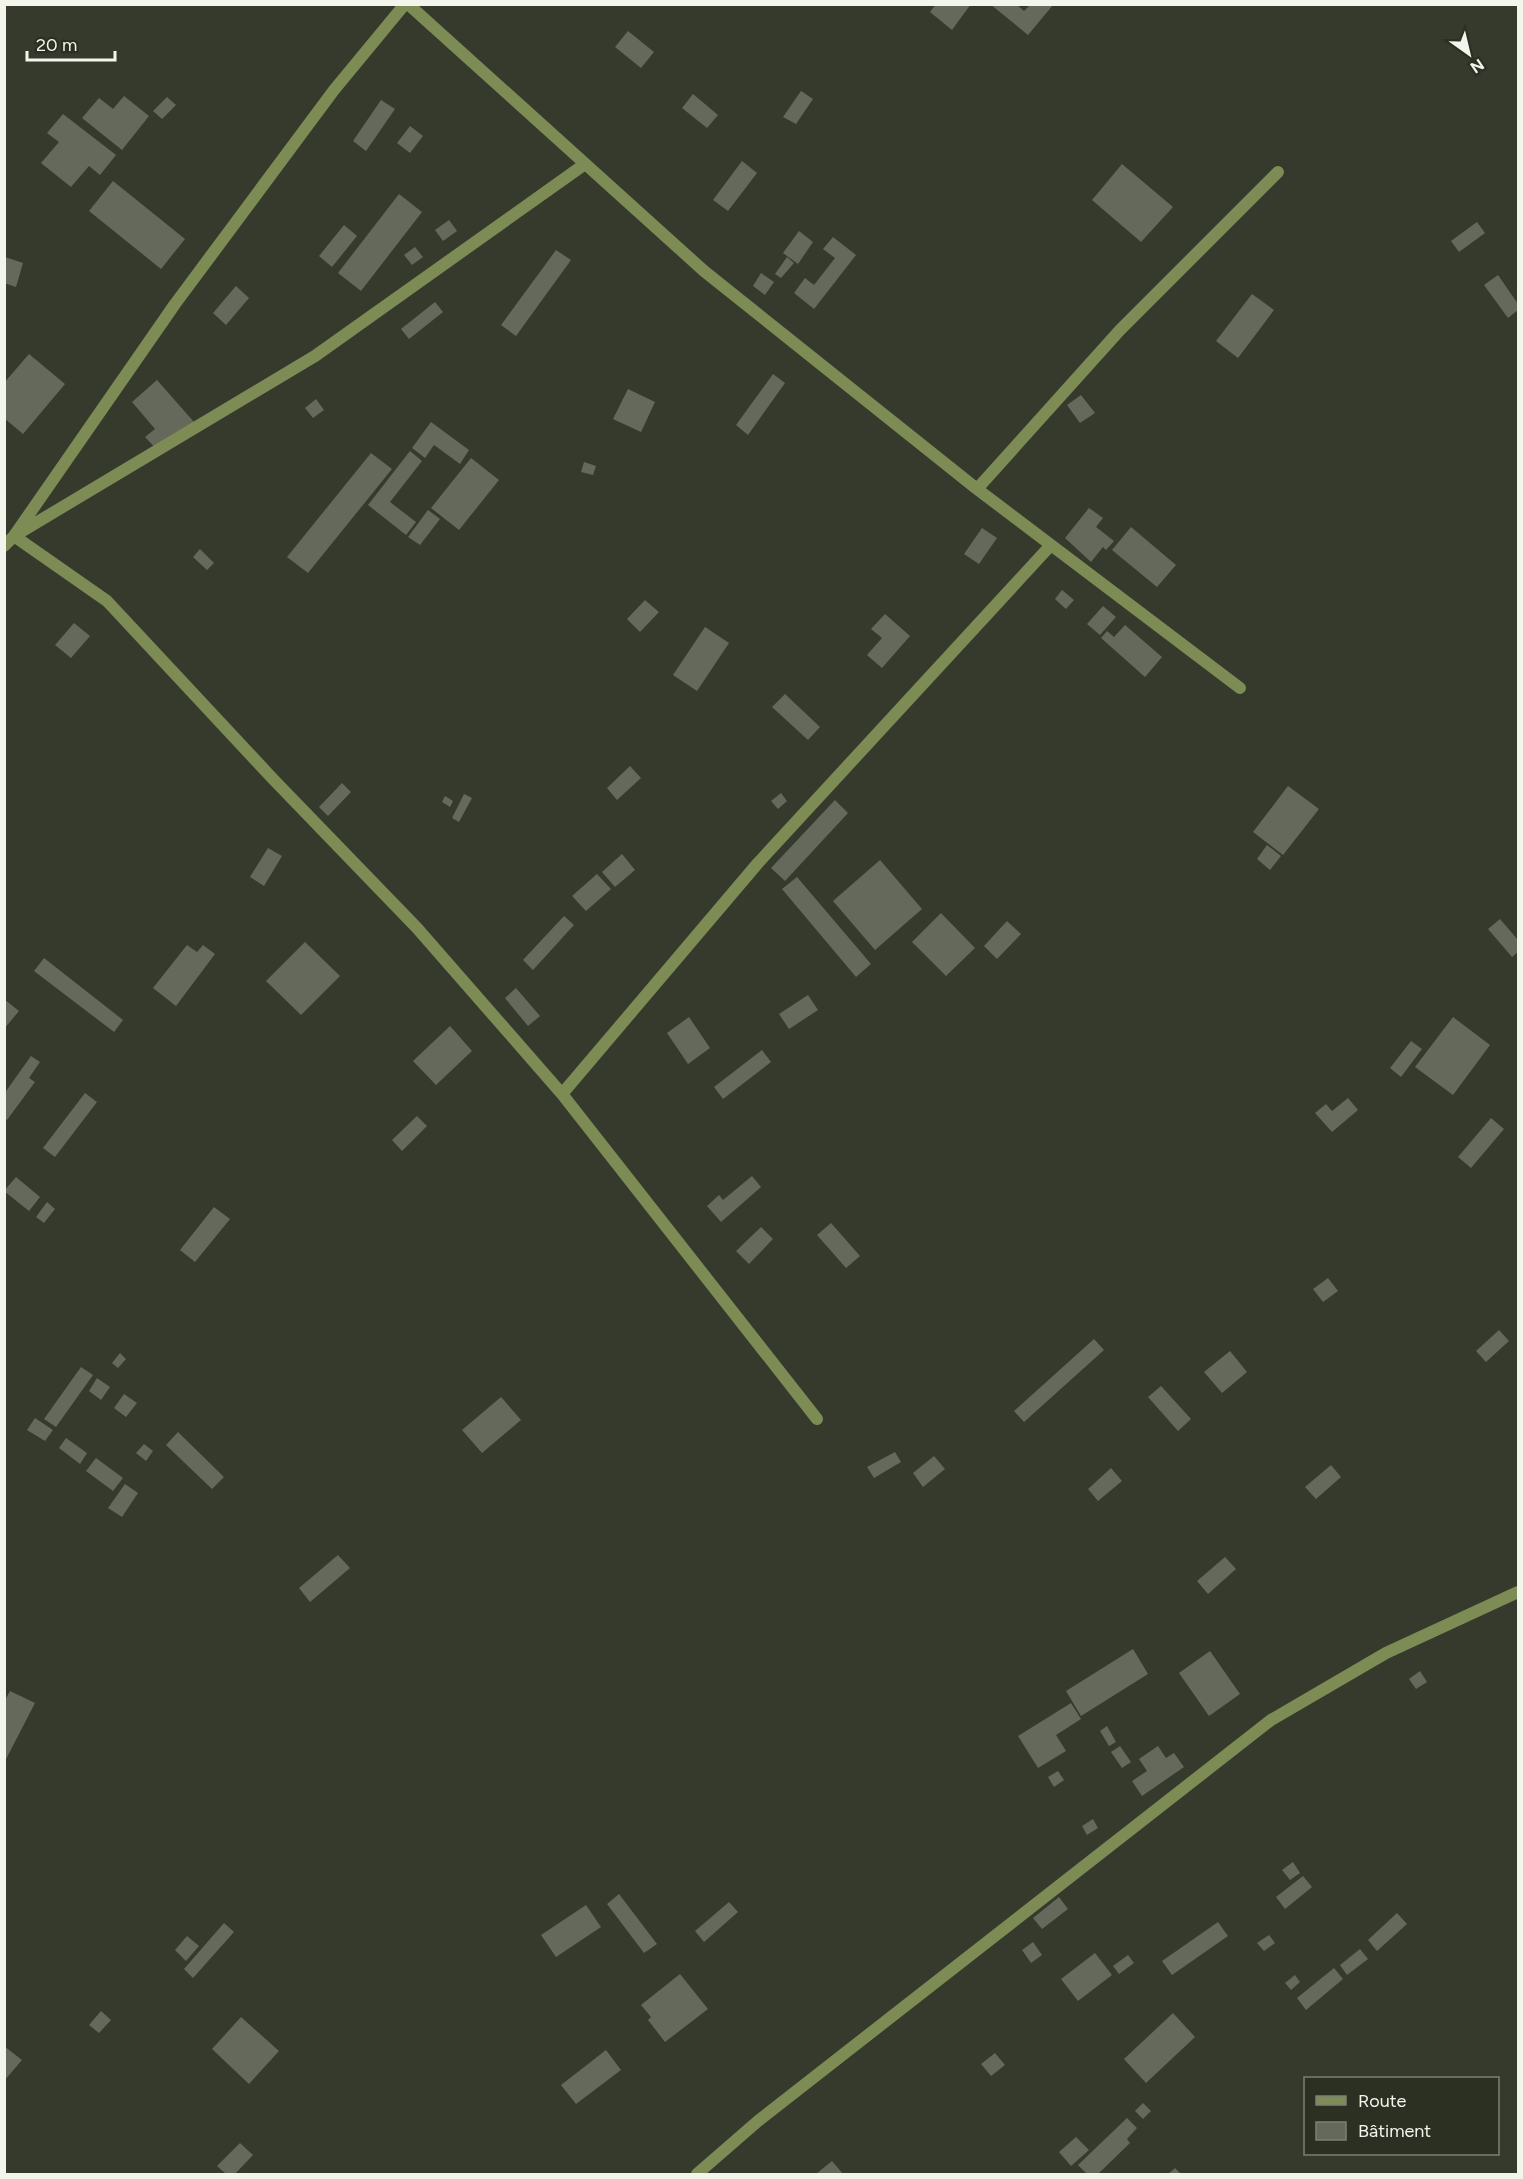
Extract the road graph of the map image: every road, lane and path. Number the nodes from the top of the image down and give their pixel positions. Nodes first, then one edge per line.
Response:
1 (407, 4) edge
2 (585, 164) junction
3 (1278, 172) dead end
4 (977, 489) junction
5 (14, 536) junction
6 (1051, 545) junction
7 (4, 546) edge
8 (1240, 688) dead end
9 (562, 1094) junction
10 (817, 1419) dead end
11 (1518, 1592) edge
12 (697, 2175) edge

1 - 2 street
1 - 5 street
2 - 4 street
2 - 5 street
3 - 4 street
4 - 6 street
5 - 7 street
5 - 9 street
6 - 8 street
6 - 9 street
9 - 10 street
11 - 12 street

